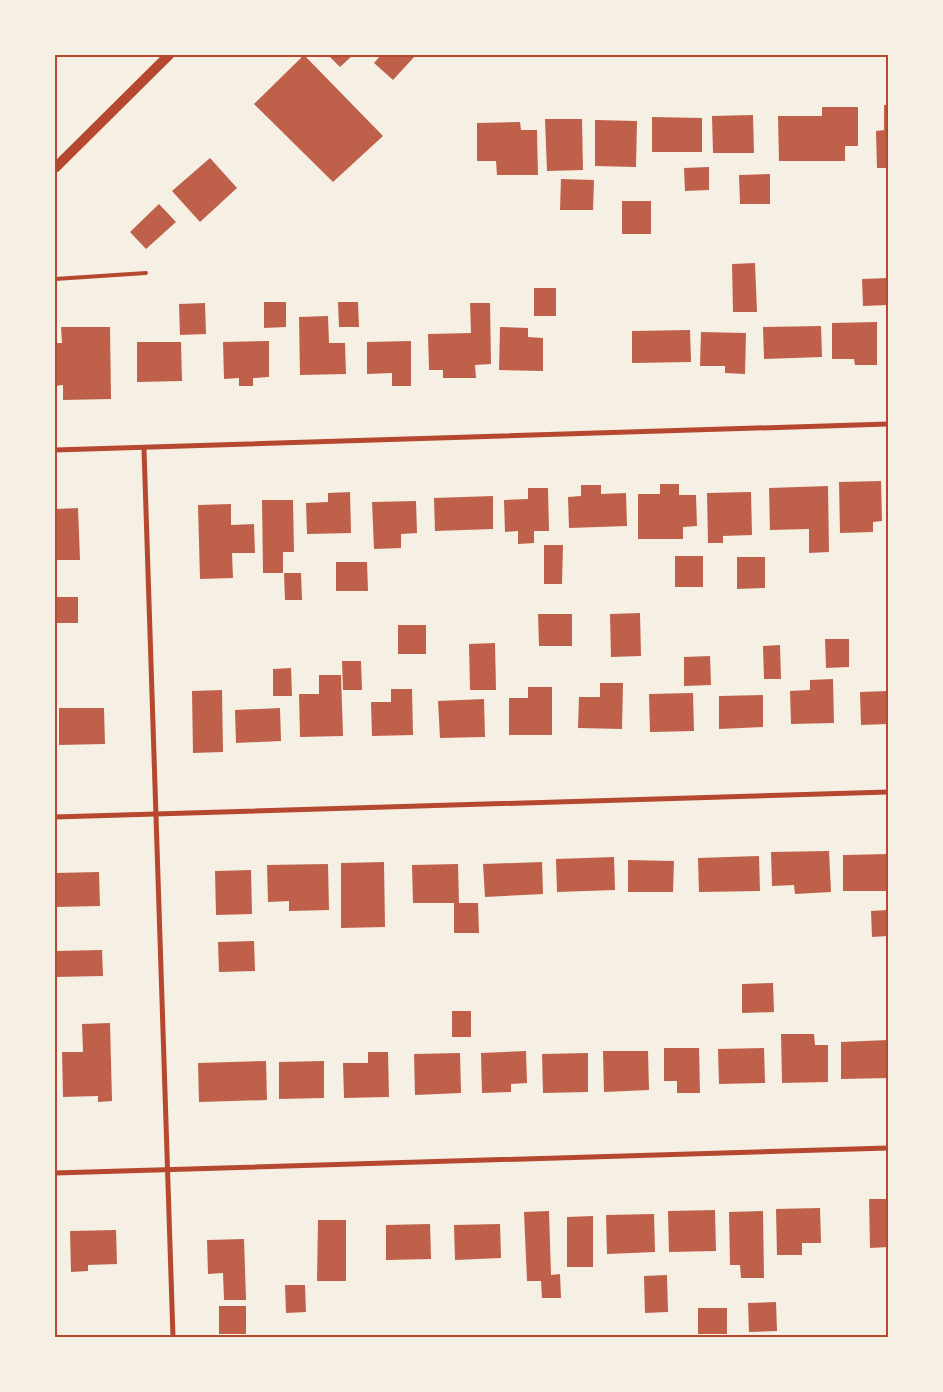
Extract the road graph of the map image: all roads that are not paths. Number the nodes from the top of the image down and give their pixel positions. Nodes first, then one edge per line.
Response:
1 (169, 55) edge
2 (55, 168) edge
3 (146, 272) dead end
4 (55, 279) edge
5 (888, 424) edge
6 (144, 449) junction
7 (55, 450) edge
8 (888, 792) edge
9 (155, 815) junction
10 (55, 817) edge
11 (888, 1148) edge
12 (168, 1170) junction
13 (55, 1173) edge
14 (173, 1337) edge

1 - 2 main road
3 - 4 lane
5 - 6 street
6 - 7 street
6 - 9 street
8 - 9 street
9 - 10 street
9 - 12 street
11 - 12 street
12 - 13 street
12 - 14 street

